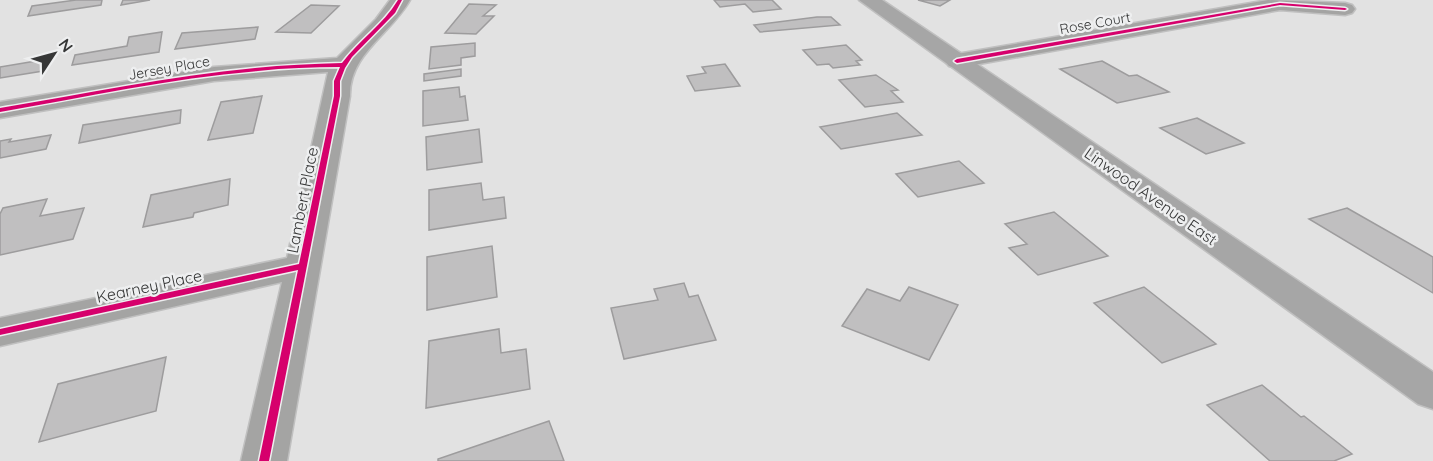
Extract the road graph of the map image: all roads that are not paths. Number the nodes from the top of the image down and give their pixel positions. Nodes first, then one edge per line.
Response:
1 (400, 0) edge
2 (869, 0) edge
3 (1345, 9) dead end
4 (957, 61) junction
5 (344, 65) junction
6 (0, 110) edge
7 (303, 266) junction
8 (0, 332) edge
9 (1433, 393) edge
10 (264, 461) edge

1 - 5 street
2 - 4 main road, Linwood Avenue East
3 - 4 street, Rose Court
4 - 9 main road, Linwood Avenue East
5 - 6 street, Jersey Place
5 - 7 street, Lambert Place
7 - 8 street, Kearney Place
7 - 10 street, Lambert Place

